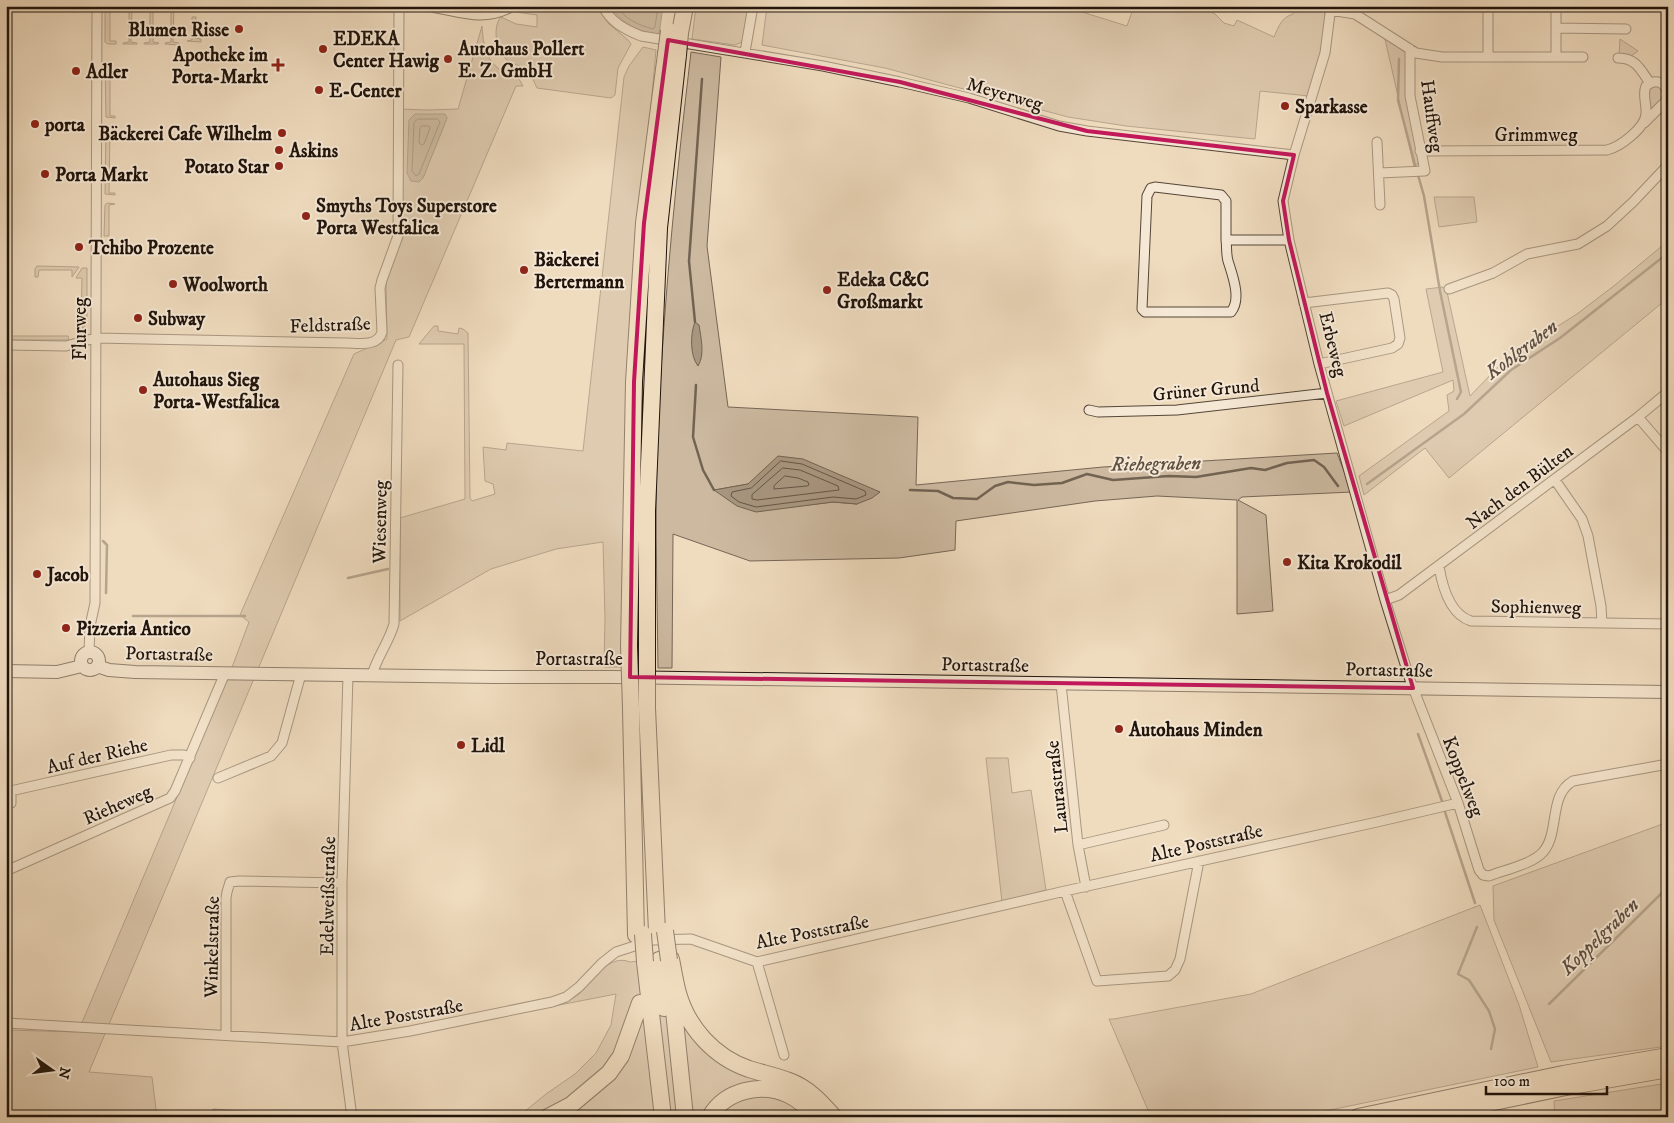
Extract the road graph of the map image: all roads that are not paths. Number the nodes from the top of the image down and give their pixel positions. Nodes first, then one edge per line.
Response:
1 (97, 6) edge
2 (399, 6) edge
3 (434, 6) edge
4 (510, 6) edge
5 (603, 6) edge
6 (673, 6) edge
7 (685, 6) edge
8 (753, 6) edge
9 (1488, 6) edge
10 (1556, 6) edge
11 (1330, 8) edge
12 (1556, 28) junction
13 (1626, 29) dead end
14 (675, 32) junction
15 (1410, 49) junction
16 (744, 52) junction
17 (672, 55) junction
18 (1488, 57) junction
19 (1556, 57) junction
20 (1583, 57) dead end
21 (1618, 58) dead end
22 (1650, 83) junction
23 (1668, 95) edge
24 (1643, 124) junction
25 (1377, 142) dead end
26 (1420, 151) junction
27 (1294, 155) junction
28 (1668, 165) edge
29 (1379, 174) junction
30 (1380, 205) dead end
31 (1226, 240) junction
32 (1289, 240) junction
33 (1449, 289) dead end
34 (1304, 303) junction
35 (95, 338) junction
36 (6, 345) edge
37 (398, 364) dead end
38 (1319, 364) junction
39 (1668, 392) edge
40 (1327, 393) junction
41 (1089, 410) dead end
42 (1638, 417) junction
43 (1668, 452) edge
44 (1555, 480) junction
45 (1438, 566) junction
46 (1386, 600) junction
47 (1602, 623) junction
48 (1668, 624) edge
49 (89, 652) junction
50 (82, 666) junction
51 (97, 666) junction
52 (6, 671) edge
53 (225, 673) junction
54 (301, 674) junction
55 (348, 675) junction
56 (372, 676) junction
57 (1061, 684) junction
58 (1413, 688) junction
59 (1668, 692) edge
60 (190, 758) junction
61 (1668, 764) edge
62 (218, 778) dead end
63 (8, 791) edge
64 (1458, 803) junction
65 (6, 804) edge
66 (1164, 825) dead end
67 (1078, 844) junction
68 (1199, 861) junction
69 (6, 871) edge
70 (342, 882) junction
71 (1086, 886) junction
72 (1065, 891) junction
73 (650, 933) junction
74 (656, 961) junction
75 (757, 962) junction
76 (640, 1003) junction
77 (6, 1023) edge
78 (226, 1035) junction
79 (342, 1042) junction
80 (784, 1055) dead end
81 (1668, 1056) edge
82 (1668, 1069) edge
83 (352, 1117) edge
84 (548, 1117) edge
85 (653, 1117) edge
86 (663, 1117) edge
87 (676, 1117) edge
88 (685, 1117) edge
89 (710, 1117) edge
90 (816, 1117) edge
91 (834, 1117) edge
92 (1358, 1117) edge
93 (1421, 1117) edge

1 - 35 street, Flurweg
2 - 35 street, Feldstraße
3 - 4 main road
5 - 16 street, Meyerweg
6 - 14 highway
7 - 14 highway
8 - 16 street
9 - 18 street
10 - 12 street
11 - 15 street
11 - 27 street, Erbeweg
12 - 13 street
12 - 19 street
14 - 17 highway, bridge
15 - 18 street
15 - 26 street, Hauffweg
16 - 27 street, Meyerweg
17 - 73 highway, bridge
17 - 73 highway, bridge
18 - 19 street
19 - 20 street
21 - 22 street, Grimmweg
22 - 23 street, Grimmweg
22 - 24 street
23 - 24 street, Grimmweg
24 - 26 street, Grimmweg
25 - 29 street
26 - 29 street, Hauffweg
27 - 32 street, Erbeweg
28 - 33 street
29 - 30 street
31 - 31 street
31 - 32 street
32 - 34 street, Erbeweg
34 - 38 street, Erbeweg
34 - 38 street
35 - 36 street, Feldstraße
35 - 49 street, Flurweg
37 - 56 street, Wiesenweg
38 - 40 street, Erbeweg
39 - 42 street, Nach den Bülten
40 - 41 street, Grüner Grund
40 - 46 street, Erbeweg
42 - 43 street
42 - 44 street, Nach den Bülten
44 - 45 street, Nach den Bülten
44 - 47 street
45 - 46 street, Nach den Bülten
45 - 47 street, Sophienweg
46 - 58 street, Erbeweg
47 - 48 street, Sophienweg
49 - 50 main road
49 - 51 main road
50 - 51 main road
50 - 52 main road
51 - 53 main road, Portastraße
53 - 54 main road, Portastraße
53 - 60 street, Rieheweg
54 - 55 main road, Portastraße
54 - 62 street
55 - 56 main road, Portastraße
55 - 70 street, Edelweißstraße
56 - 57 main road, Portastraße
57 - 58 main road, Portastraße
57 - 67 street, Laurastraße
58 - 59 main road, Portastraße
58 - 64 street, Koppelweg
60 - 63 street, Auf der Riehe
60 - 69 street, Rieheweg
61 - 64 street, Koppelweg
63 - 65 street, Auf der Riehe
64 - 68 street, Alte Poststraße
66 - 67 street
67 - 71 street, Laurastraße
68 - 71 street, Alte Poststraße
68 - 72 street
70 - 78 street, Winkelstraße
70 - 79 street, Edelweißstraße
71 - 72 street, Alte Poststraße
72 - 75 street, Alte Poststraße
73 - 74 highway, bridge
73 - 74 highway
74 - 76 highway
74 - 86 highway
74 - 87 highway
74 - 88 highway
74 - 91 highway
75 - 79 street, Alte Poststraße
75 - 80 street
76 - 84 highway
76 - 85 highway
77 - 78 street, Alte Poststraße
78 - 79 street, Alte Poststraße
79 - 83 street, Edelweißstraße
81 - 92 highway
82 - 93 highway
89 - 90 highway

